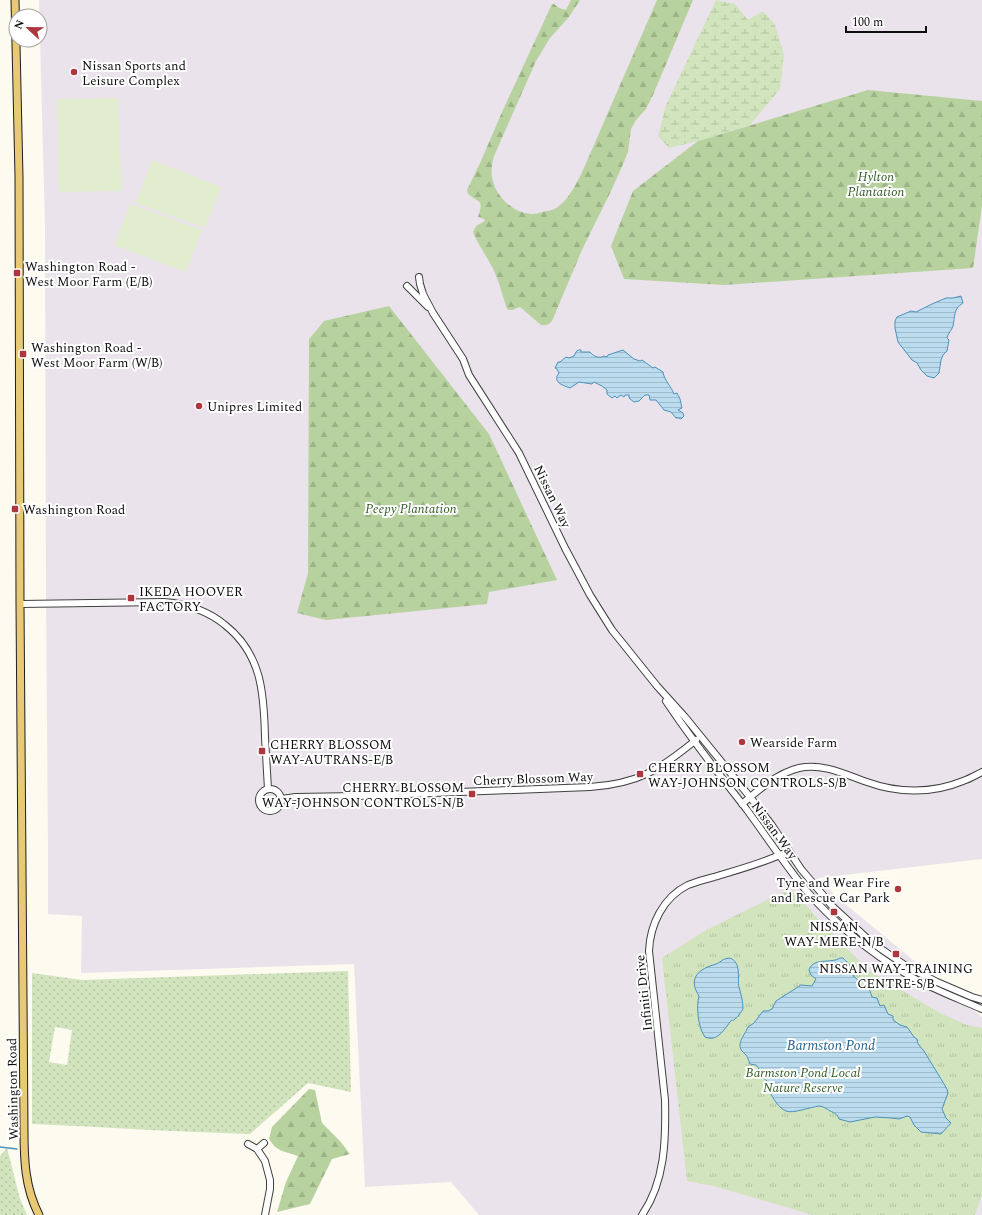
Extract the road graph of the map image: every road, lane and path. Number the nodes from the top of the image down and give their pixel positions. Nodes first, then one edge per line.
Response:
1 (15, 0) edge
2 (419, 277) dead end
3 (407, 286) dead end
4 (433, 313) junction
5 (20, 604) junction
6 (657, 686) junction
7 (701, 736) junction
8 (694, 742) junction
9 (982, 772) edge
10 (268, 789) junction
11 (750, 797) junction
12 (281, 799) junction
13 (742, 804) junction
14 (789, 851) junction
15 (780, 855) junction
16 (982, 1000) edge
17 (982, 1009) edge
18 (264, 1143) dead end
19 (248, 1144) dead end
20 (257, 1149) junction
21 (39, 1215) edge
22 (265, 1215) edge
23 (642, 1215) edge

1 - 5 main road, Washington Road
2 - 4 street
3 - 4 street
4 - 6 street, Nissan Way
5 - 10 street
5 - 21 main road, Washington Road
6 - 7 street, Nissan Way
6 - 8 street, Nissan Way
7 - 8 street, Cherry Blossom Way
7 - 11 street, Nissan Way
8 - 12 street, Cherry Blossom Way
8 - 13 street, Nissan Way
9 - 11 street
10 - 12 street
10 - 12 street
11 - 13 street
11 - 14 street, Nissan Way
13 - 15 street, Nissan Way
14 - 15 street, Infiniti Drive
14 - 16 street, Nissan Way
15 - 17 street, Nissan Way
15 - 23 street, Infiniti Drive
18 - 20 street
19 - 20 street
20 - 22 street

